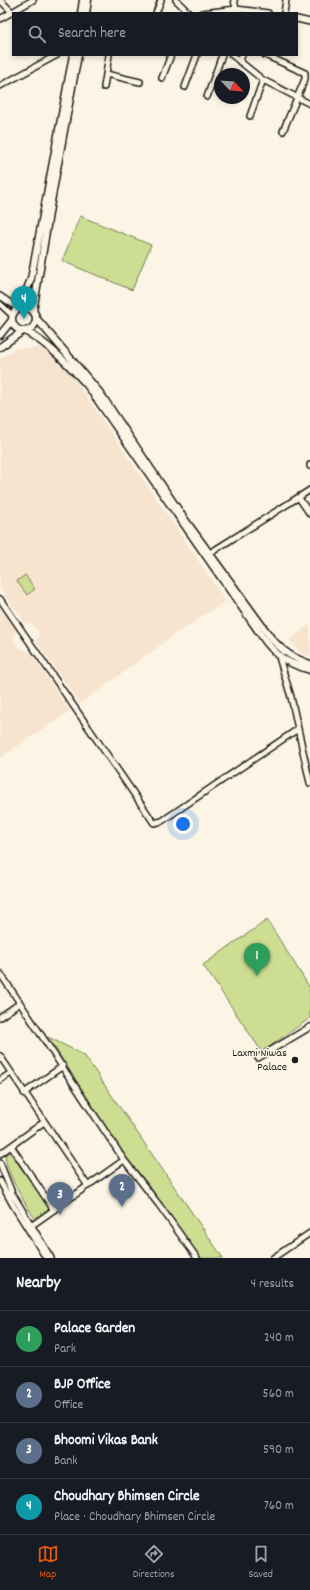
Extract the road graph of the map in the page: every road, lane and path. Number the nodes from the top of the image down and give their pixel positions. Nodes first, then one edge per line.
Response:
1 (0, 0) edge
2 (33, 0) edge
3 (83, 0) edge
4 (88, 0) edge
5 (161, 0) edge
6 (176, 0) edge
7 (234, 0) edge
8 (286, 0) edge
9 (236, 9) junction
10 (12, 12) junction
11 (81, 12) edge
12 (86, 12) edge
13 (156, 12) edge
14 (188, 12) edge
15 (210, 12) edge
16 (260, 12) edge
17 (284, 12) edge
18 (1, 16) edge
19 (298, 19) edge
20 (310, 22) edge
21 (55, 56) edge
22 (73, 56) edge
23 (78, 56) edge
24 (109, 56) edge
25 (171, 56) edge
26 (197, 56) edge
27 (222, 56) edge
28 (233, 56) edge
29 (242, 56) edge
30 (267, 56) edge
31 (240, 62) junction
32 (106, 74) junction
33 (162, 78) dead end
34 (263, 80) junction
35 (140, 82) dead end
36 (0, 86) edge
37 (104, 87) dead end
38 (185, 88) dead end
39 (207, 97) dead end
40 (297, 97) junction
41 (310, 104) edge
42 (250, 116) dead end
43 (283, 131) dead end
44 (0, 296) edge
45 (0, 304) edge
46 (19, 308) junction
47 (35, 315) junction
48 (12, 318) junction
49 (24, 331) junction
50 (0, 335) edge
51 (0, 346) edge
52 (310, 490) edge
53 (299, 498) junction
54 (310, 514) edge
55 (210, 553) junction
56 (0, 599) edge
57 (279, 657) junction
58 (310, 664) edge
59 (310, 670) edge
60 (298, 729) junction
61 (310, 783) edge
62 (0, 973) edge
63 (20, 1003) junction
64 (0, 1017) edge
65 (310, 1027) edge
66 (0, 1056) edge
67 (258, 1058) dead end
68 (63, 1066) junction
69 (11, 1073) junction
70 (0, 1080) edge
71 (24, 1093) junction
72 (44, 1122) junction
73 (11, 1146) junction
74 (0, 1154) edge
75 (124, 1160) junction
76 (0, 1163) edge
77 (3, 1172) junction
78 (0, 1177) edge
79 (0, 1181) edge
80 (88, 1186) junction
81 (54, 1210) junction
82 (32, 1226) junction
83 (310, 1233) edge
84 (46, 1258) edge
85 (52, 1258) edge
86 (196, 1258) edge
87 (273, 1258) edge

1 - 10 street
2 - 10 street
3 - 11 main road
4 - 12 main road
5 - 13 street
6 - 14 street
7 - 9 street
8 - 17 street
9 - 15 street
9 - 16 street
10 - 18 street
19 - 20 street
21 - 36 street
22 - 46 main road
23 - 47 main road
24 - 32 street
25 - 33 street
26 - 38 street
27 - 39 street
28 - 31 street
29 - 31 street
30 - 40 street
31 - 34 street
32 - 35 street
32 - 37 street
34 - 40 street
34 - 42 street
40 - 41 street
40 - 43 street
44 - 46 street
45 - 48 street
46 - 47 main road
46 - 48 main road
47 - 49 main road
47 - 55 main road
48 - 49 main road
48 - 50 main road
49 - 51 main road
49 - 57 main road
52 - 53 street
53 - 54 street
53 - 55 street
55 - 58 main road
56 - 60 street
57 - 59 main road
57 - 60 street
60 - 61 street
62 - 63 street
63 - 64 street
63 - 68 street
65 - 67 street
66 - 69 street
68 - 71 street
68 - 75 street
69 - 70 street
69 - 71 street
71 - 72 street
72 - 73 street
72 - 80 street
73 - 74 street
73 - 81 street
75 - 80 street
75 - 86 street
76 - 77 street
77 - 78 street
77 - 82 street
79 - 84 street
80 - 81 street
81 - 82 street
82 - 85 street
83 - 87 street

